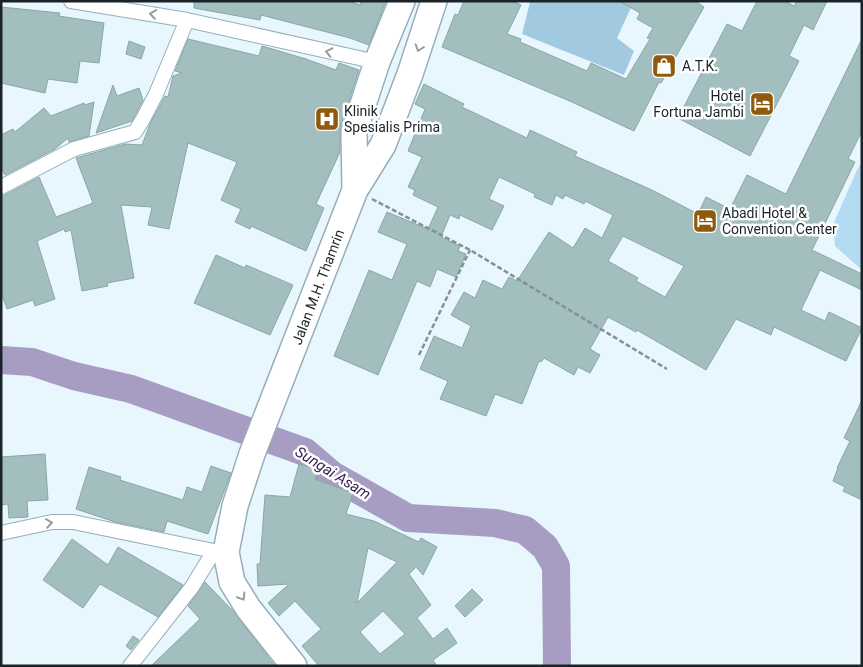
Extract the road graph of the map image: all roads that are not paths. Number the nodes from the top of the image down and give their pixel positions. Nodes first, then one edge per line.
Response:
1 (70, 1) edge
2 (402, 1) edge
3 (434, 1) edge
4 (187, 20) junction
5 (377, 62) junction
6 (1, 187) edge
7 (355, 190) junction
8 (1, 533) edge
9 (220, 551) junction
10 (130, 666) edge
11 (294, 666) edge

4 -> 1 street
2 - 5 highway, Jalan M.H. Thamrin
3 -> 7 highway, Jalan M.H. Thamrin
5 -> 4 street
4 - 6 street
5 - 7 highway, Jalan M.H. Thamrin
7 - 9 highway, Jalan M.H. Thamrin
8 -> 9 street
9 - 10 street
9 -> 11 highway

